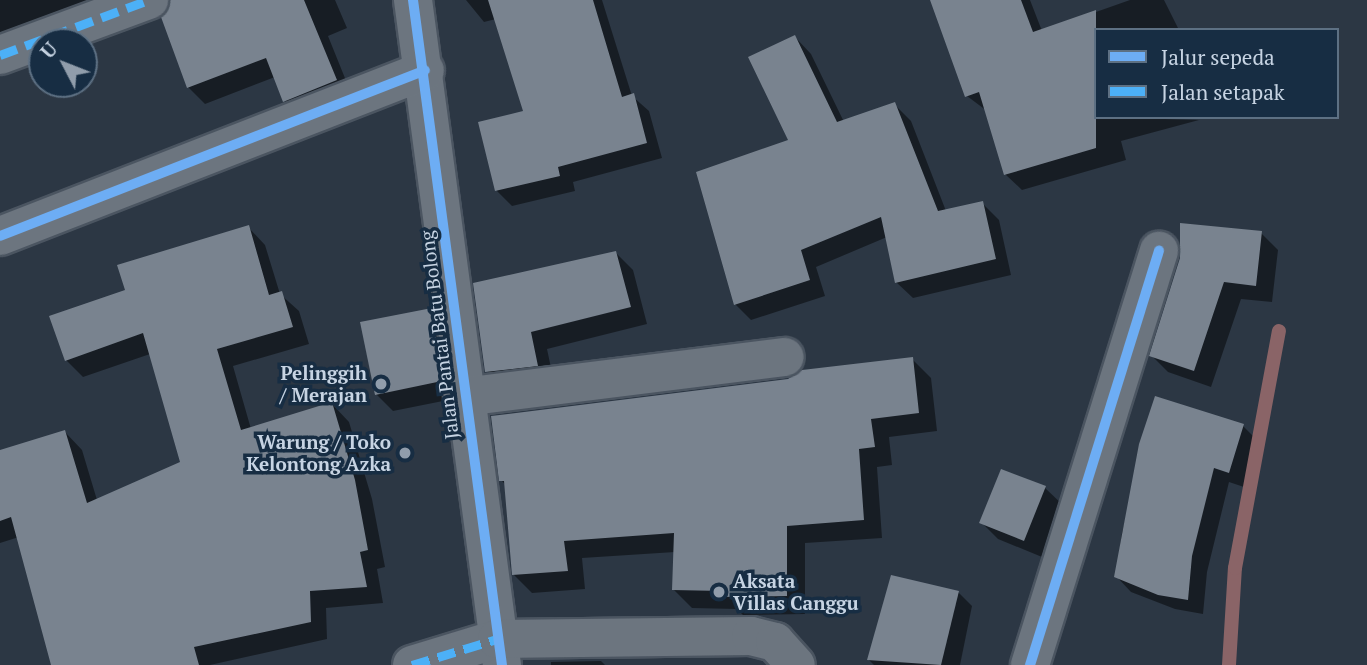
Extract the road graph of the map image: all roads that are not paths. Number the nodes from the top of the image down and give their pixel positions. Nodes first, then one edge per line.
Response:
1 (149, 0) edge
2 (413, 0) edge
3 (0, 55) edge
4 (425, 70) junction
5 (0, 236) edge
6 (1159, 251) dead end
7 (785, 357) dead end
8 (463, 397) junction
9 (500, 652) edge
10 (412, 665) edge
11 (796, 665) edge
12 (1030, 665) edge

1 - 3 street
2 - 4 street, Jalan Pantai Batu Bolong
4 - 5 street
4 - 8 street, Jalan Pantai Batu Bolong
6 - 12 street
7 - 8 street
8 - 9 street, Jalan Pantai Batu Bolong
9 - 10 street
9 - 11 street

